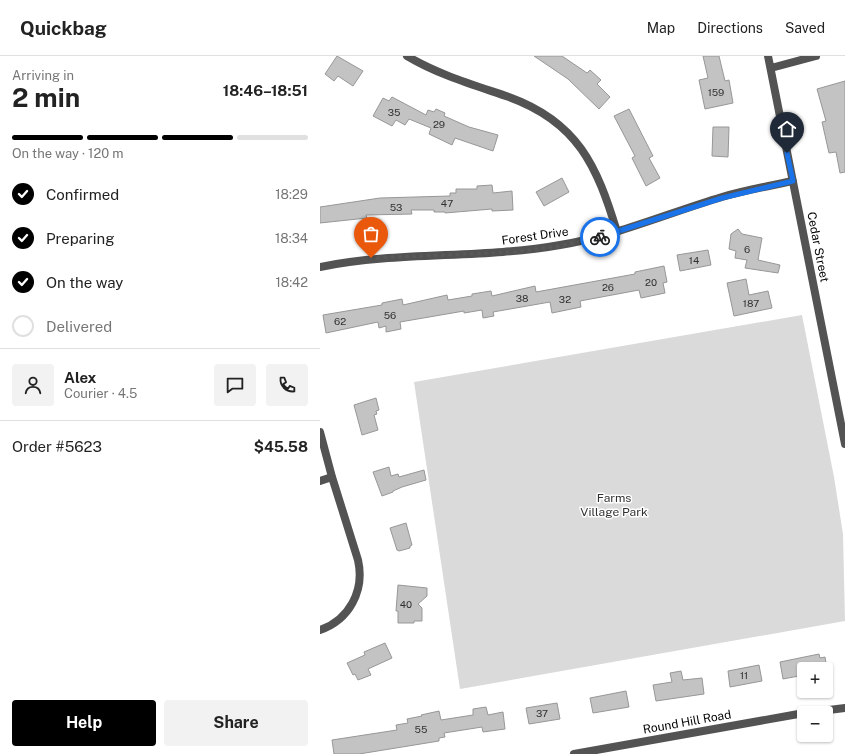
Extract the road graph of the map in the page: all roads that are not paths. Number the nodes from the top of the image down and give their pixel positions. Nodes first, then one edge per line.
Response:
1 (408, 56) edge
2 (768, 56) edge
3 (816, 56) edge
4 (771, 68) junction
5 (793, 181) junction
6 (617, 232) junction
7 (320, 267) edge
8 (320, 432) edge
9 (845, 444) edge
10 (332, 477) junction
11 (320, 481) edge
12 (320, 630) edge
13 (845, 708) edge
14 (833, 709) edge
15 (797, 714) edge
16 (574, 754) edge

1 - 6 street
2 - 4 street, Cedar Street
3 - 4 street
4 - 5 street, Cedar Street
5 - 6 street, Forest Drive
5 - 9 street, Cedar Street
6 - 7 street, Forest Drive
8 - 10 street
10 - 11 street
10 - 12 street
13 - 14 street, Round Hill Road
15 - 16 street, Round Hill Road

